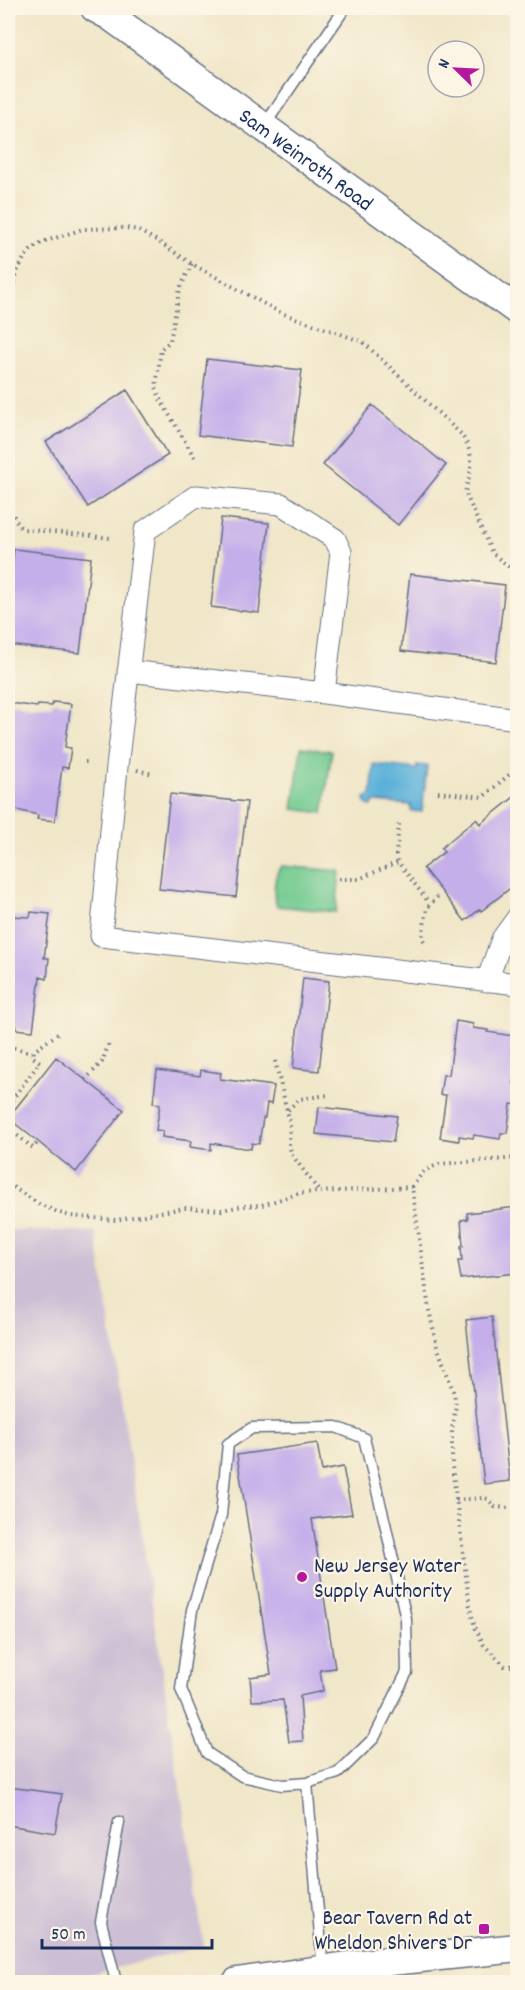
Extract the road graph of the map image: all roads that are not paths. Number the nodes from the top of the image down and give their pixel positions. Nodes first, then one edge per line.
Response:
1 (95, 8) edge
2 (345, 8) edge
3 (264, 127) junction
4 (518, 311) edge
5 (128, 671) junction
6 (324, 693) junction
7 (518, 721) edge
8 (518, 917) edge
9 (487, 981) junction
10 (518, 984) edge
11 (307, 1783) junction
12 (119, 1822) dead end
13 (518, 1948) edge
14 (323, 1970) junction
15 (116, 1983) edge
16 (237, 1983) edge

1 - 3 street, Sam Weinroth Road
2 - 3 lane
3 - 4 street, Sam Weinroth Road
5 - 6 street
5 - 6 street
5 - 9 street
6 - 7 street
8 - 9 street
9 - 10 street
11 - 11 lane
11 - 14 lane
12 - 15 lane
13 - 14 street
14 - 16 street

